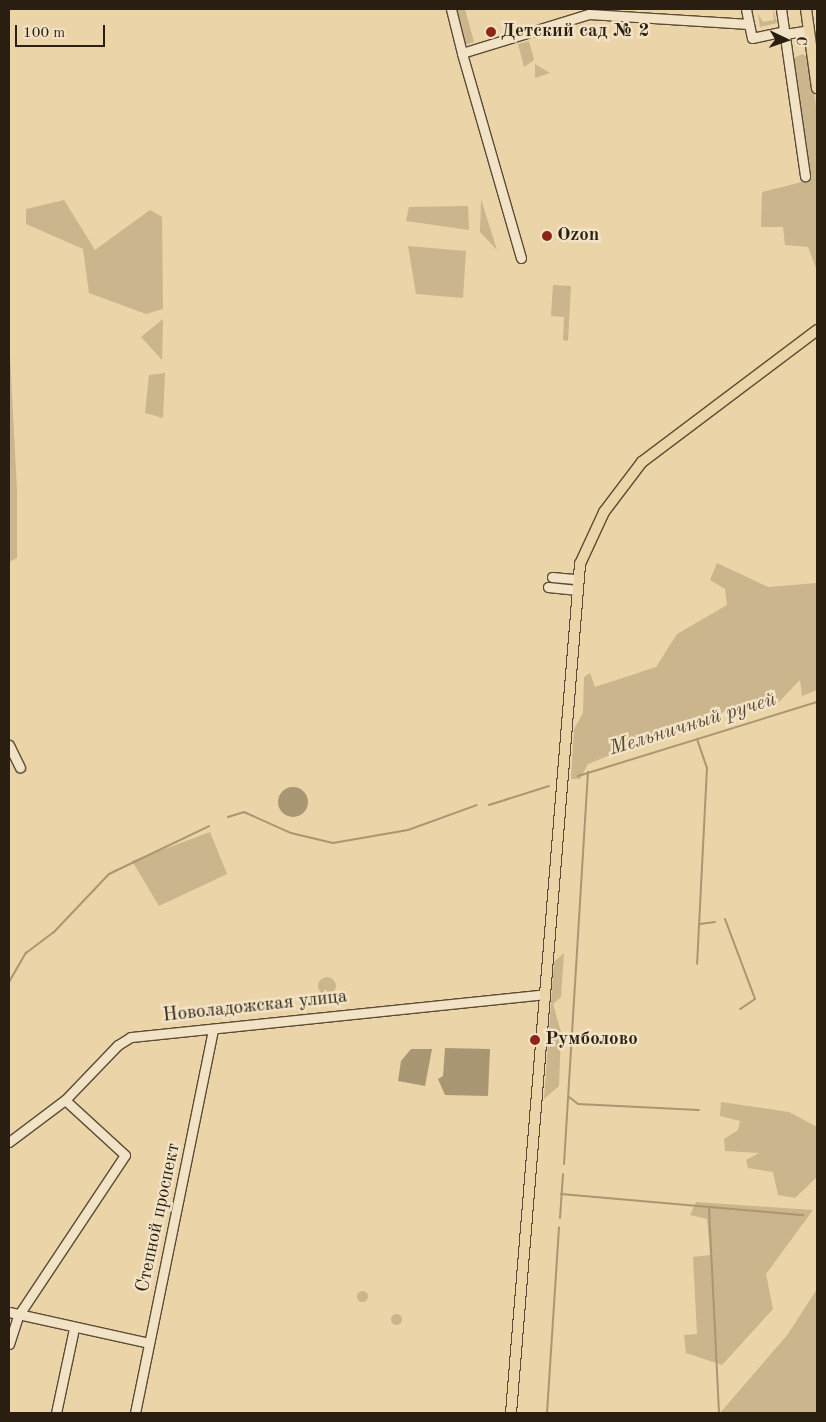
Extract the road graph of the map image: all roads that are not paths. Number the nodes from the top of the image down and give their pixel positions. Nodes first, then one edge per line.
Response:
1 (451, 9) edge
2 (746, 9) edge
3 (781, 9) edge
4 (806, 9) edge
5 (749, 24) junction
6 (809, 30) junction
7 (785, 32) junction
8 (462, 52) junction
9 (817, 88) edge
10 (805, 176) dead end
11 (521, 258) dead end
12 (817, 330) edge
13 (552, 577) dead end
14 (577, 579) junction
15 (548, 587) dead end
16 (575, 590) junction
17 (9, 745) edge
18 (20, 768) dead end
19 (544, 994) junction
20 (213, 1029) junction
21 (65, 1100) junction
22 (9, 1142) edge
23 (9, 1312) edge
24 (18, 1316) junction
25 (74, 1328) junction
26 (149, 1343) junction
27 (9, 1344) edge
28 (56, 1413) edge
29 (135, 1413) edge
30 (511, 1413) edge

1 - 8 street
2 - 5 street
3 - 7 street
4 - 6 main road
5 - 7 street
5 - 8 street
6 - 7 street
6 - 9 main road
7 - 10 street
8 - 11 street
12 - 14 main road
13 - 14 street
14 - 16 main road
15 - 16 street
16 - 19 main road
17 - 18 street
19 - 20 street, Новоладожская улица
19 - 30 main road
20 - 21 street, Новоладожская улица
20 - 26 street, Степной проспект
21 - 22 street, Новоладожская улица
21 - 24 street
23 - 24 street
24 - 25 street
24 - 27 street
25 - 26 street
25 - 28 street
26 - 29 street, Степной проспект

